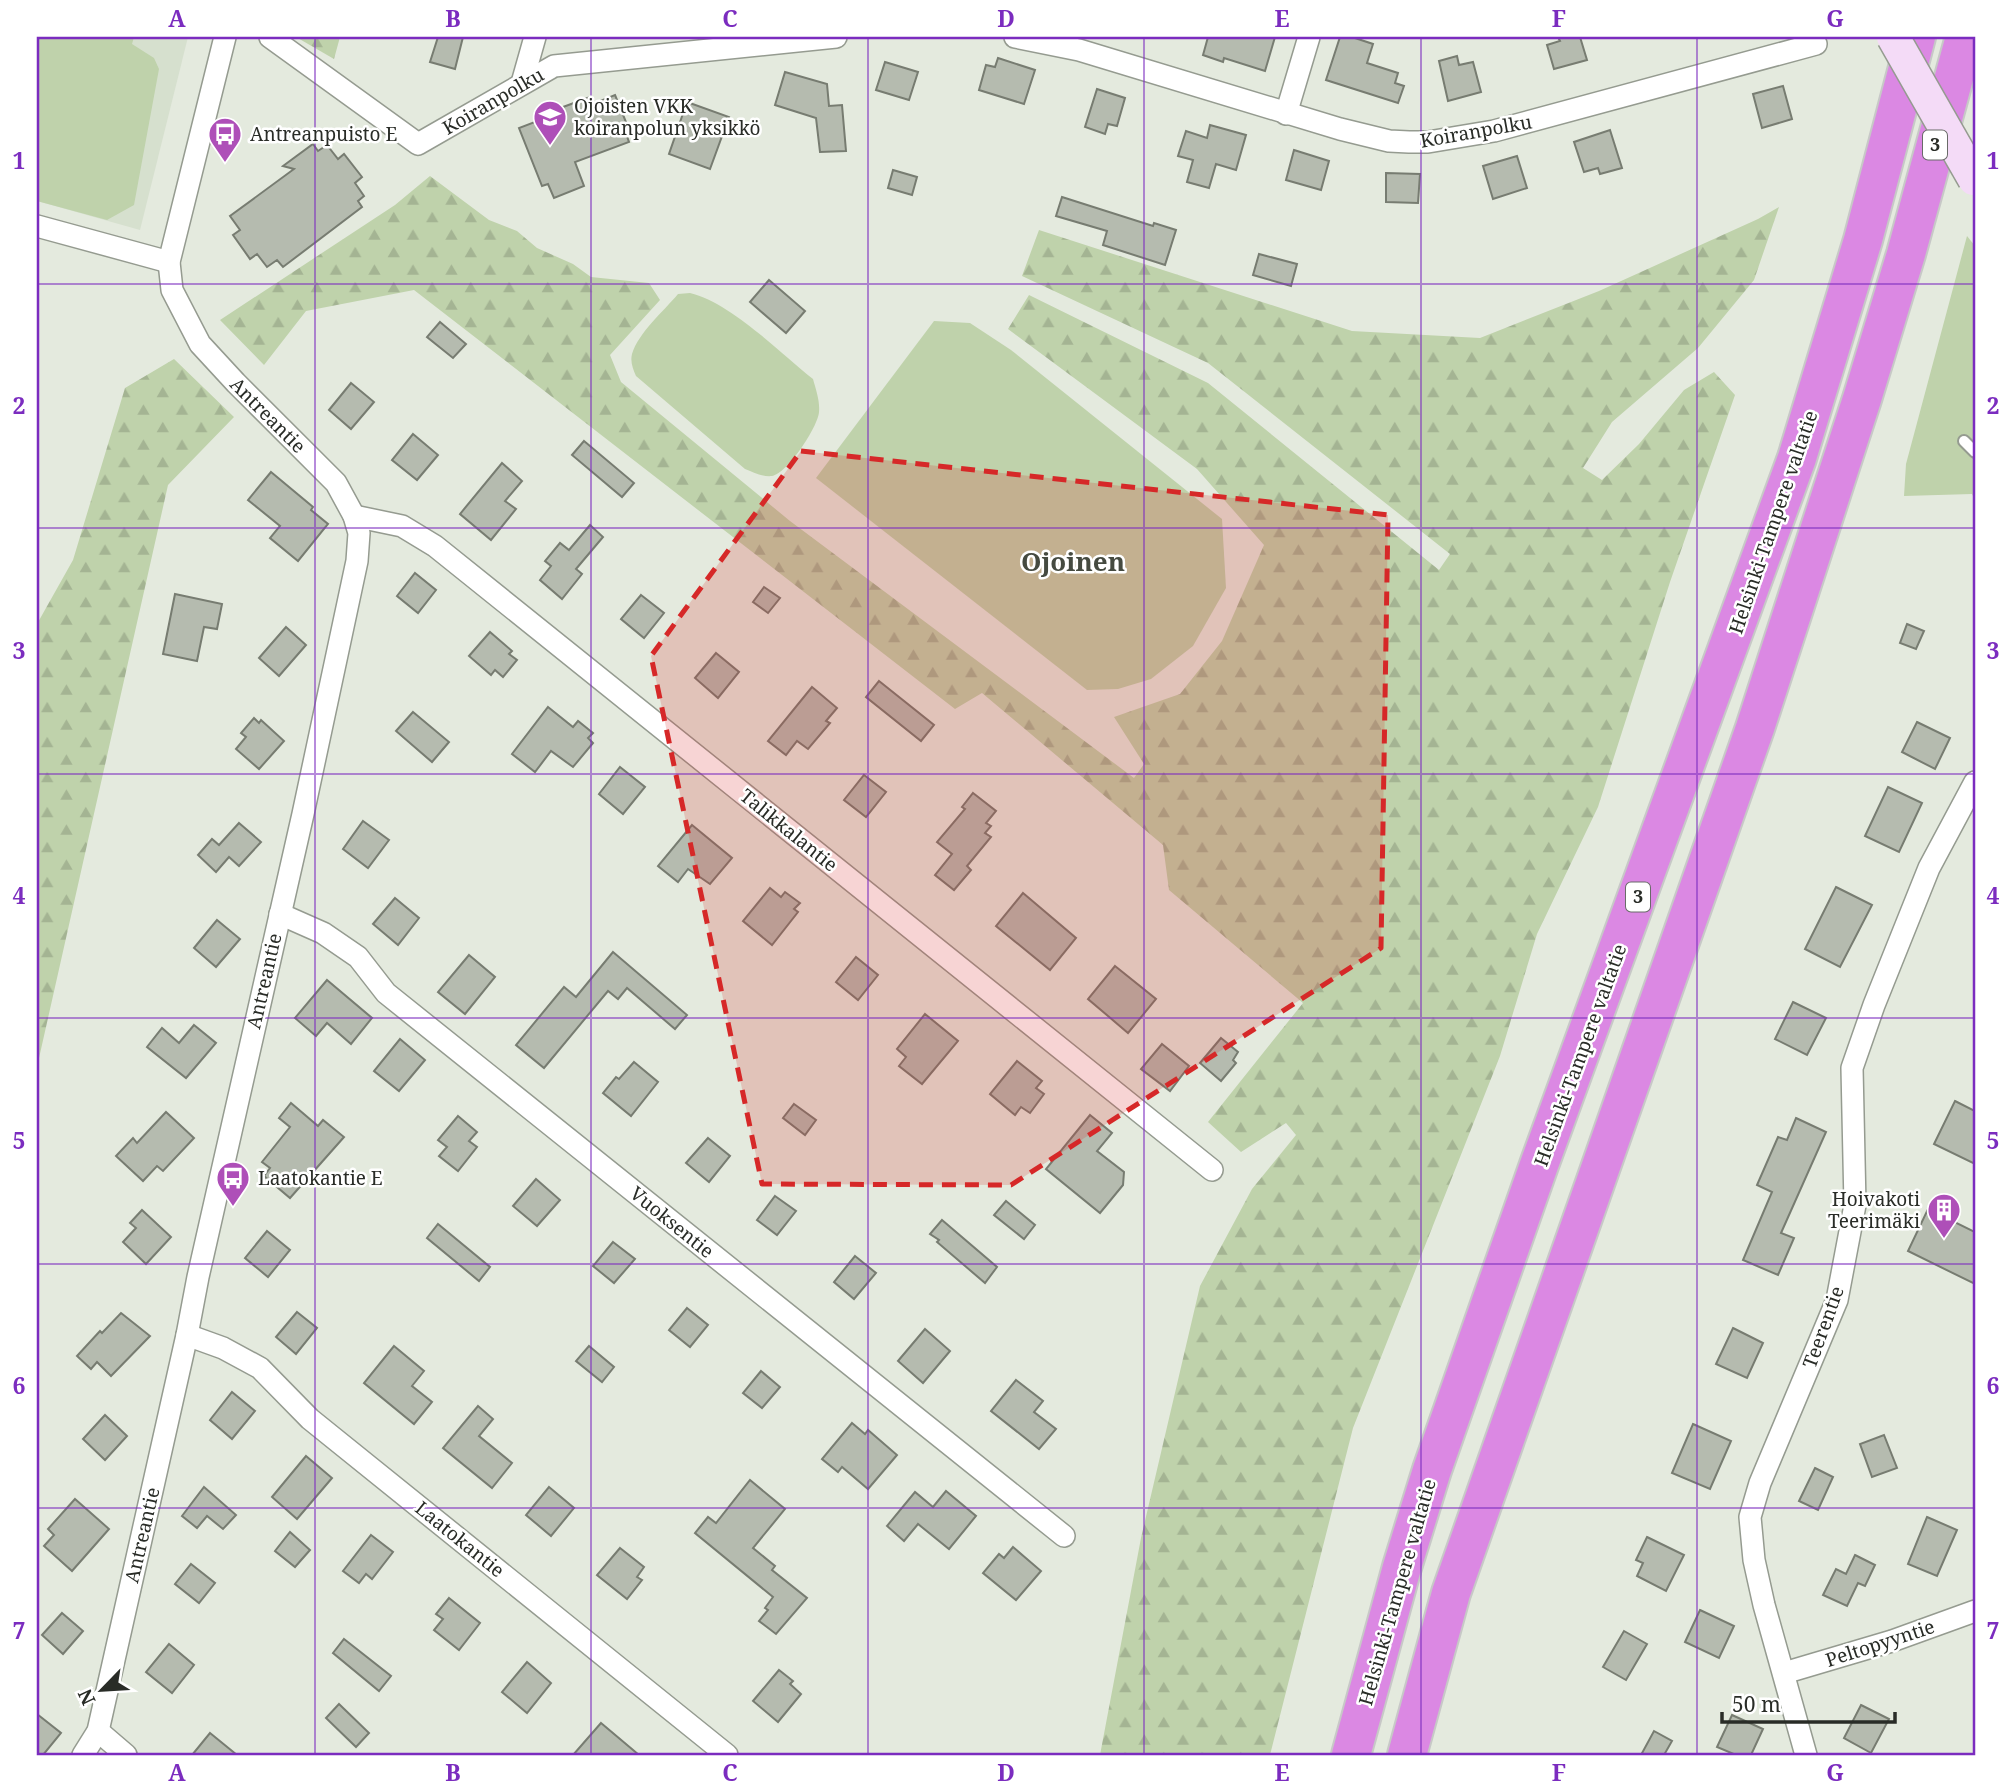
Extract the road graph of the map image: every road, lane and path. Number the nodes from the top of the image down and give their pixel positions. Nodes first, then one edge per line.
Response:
1 (225, 37) edge
2 (270, 37) edge
3 (535, 37) edge
4 (836, 37) edge
5 (1015, 37) edge
6 (1309, 37) edge
7 (1893, 37) edge
8 (1916, 37) edge
9 (1965, 37) edge
10 (1816, 44) dead end
11 (522, 83) junction
12 (1286, 114) junction
13 (1974, 179) edge
14 (37, 226) edge
15 (169, 262) junction
16 (1964, 441) dead end
17 (1975, 452) edge
18 (354, 516) junction
19 (1975, 782) edge
20 (279, 914) junction
21 (1212, 1170) dead end
22 (187, 1335) junction
23 (1064, 1536) dead end
24 (1975, 1611) edge
25 (1784, 1673) junction
26 (97, 1731) junction
27 (83, 1755) edge
28 (126, 1755) edge
29 (727, 1755) edge
30 (1350, 1755) edge
31 (1406, 1755) edge
32 (1806, 1755) edge

1 - 15 street
2 - 11 street, Koiranpolku
3 - 11 street
4 - 11 street, Koiranpolku
5 - 12 street, Koiranpolku
6 - 12 street
7 - 13 main road, bridge
8 - 30 highway, Helsinki-Tampere valtatie / 3
9 - 31 highway, 3
10 - 12 street, Koiranpolku
14 - 15 street
15 - 18 street, Antreantie
16 - 17 lane
18 - 20 street, Antreantie
18 - 21 street, Talikkalantie
19 - 25 street, Teerentie
20 - 22 street, Antreantie
20 - 23 street, Vuoksentie
22 - 26 street, Antreantie
22 - 29 street, Laatokantie
24 - 25 street, Peltopyyntie
25 - 32 street, Teerentie
26 - 27 street, Antreantie
26 - 28 street

